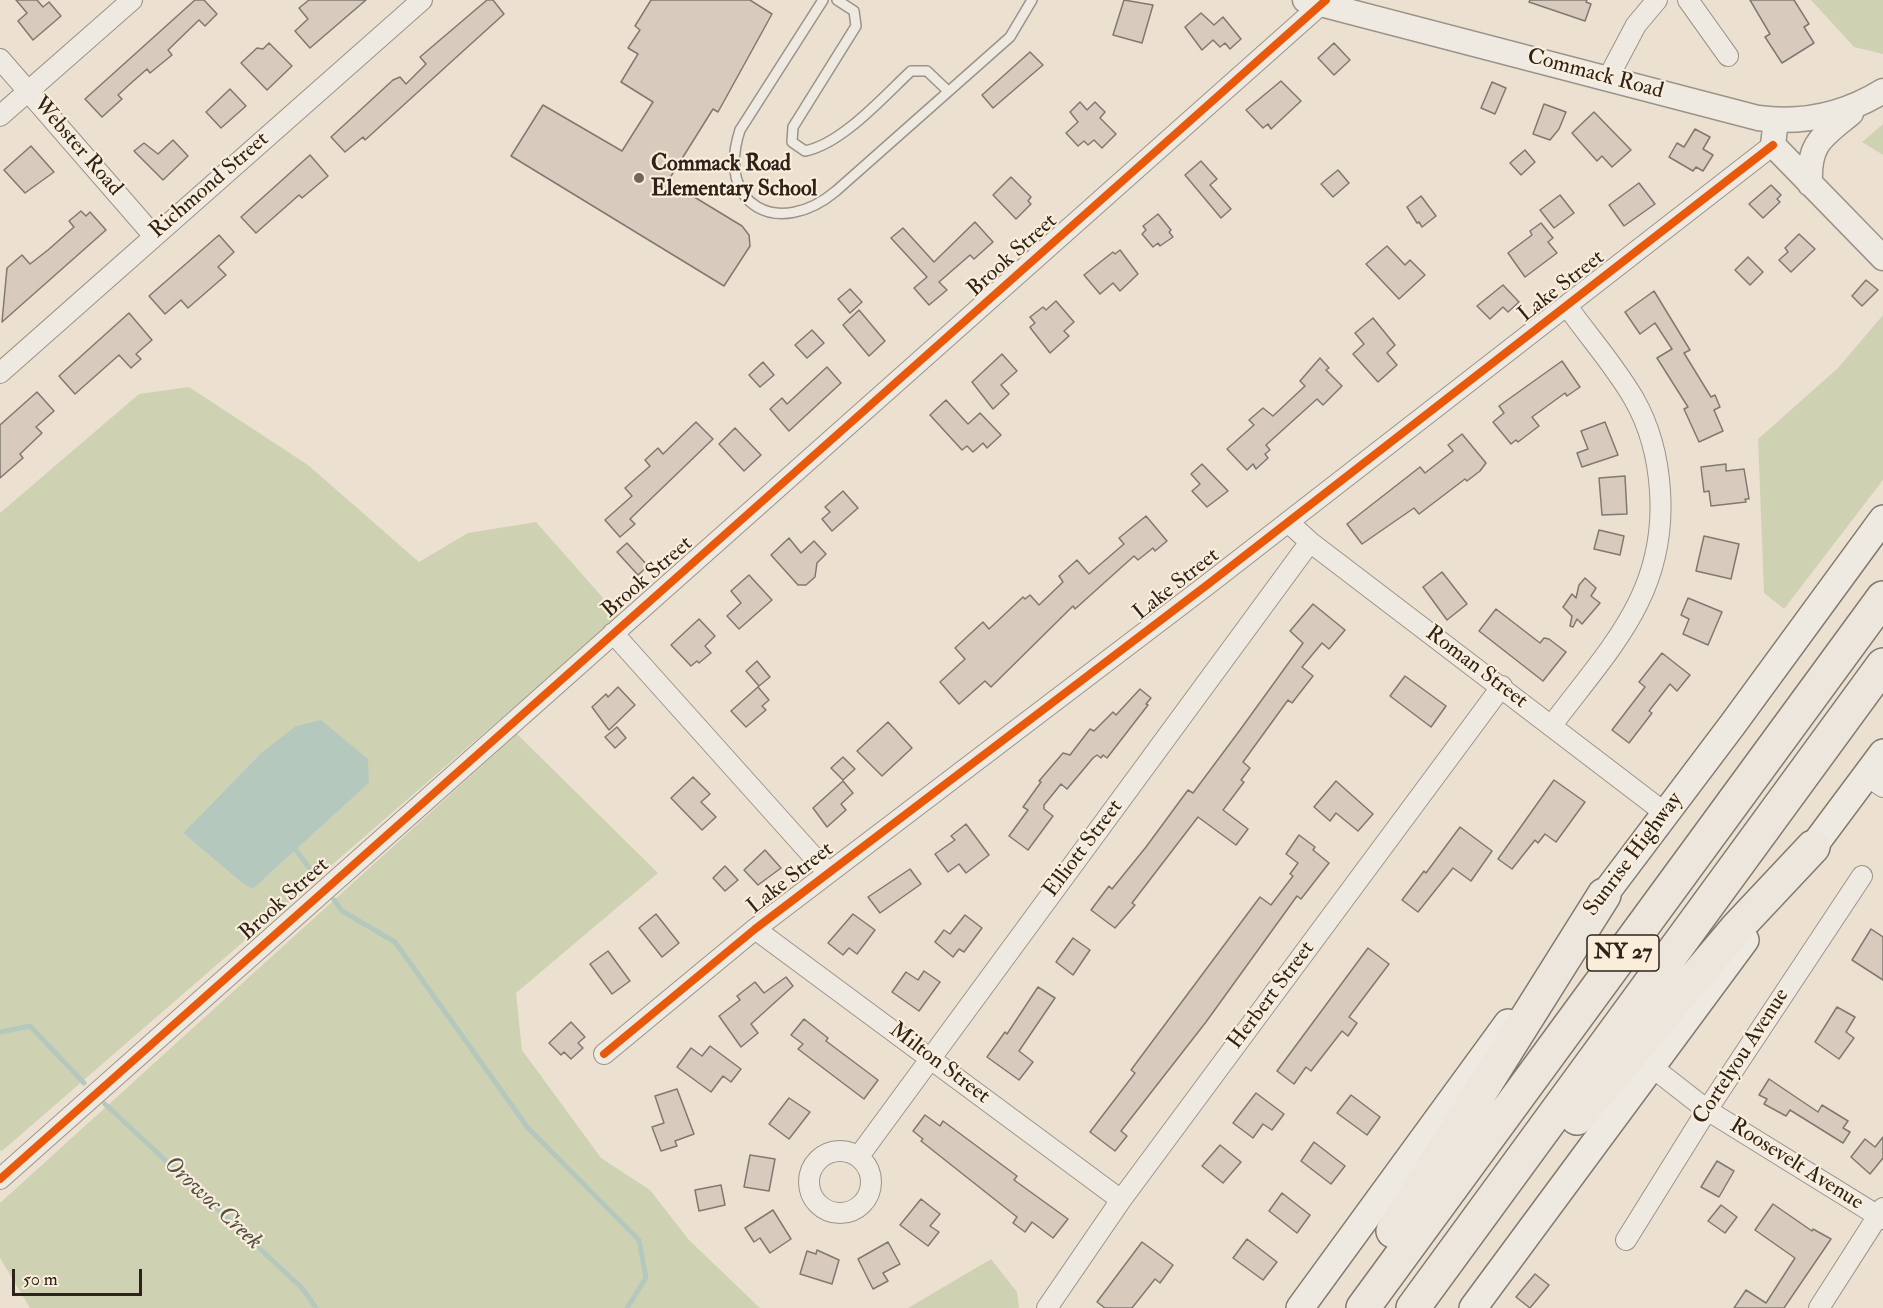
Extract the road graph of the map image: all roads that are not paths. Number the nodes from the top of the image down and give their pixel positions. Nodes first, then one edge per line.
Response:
1 (132, 0) edge
2 (422, 0) edge
3 (823, 0) edge
4 (837, 0) edge
5 (1032, 0) edge
6 (1657, 0) edge
7 (1688, 0) edge
8 (1318, 1) edge
9 (1728, 56) dead end
10 (0, 59) edge
11 (1608, 78) junction
12 (948, 91) junction
13 (28, 92) junction
14 (1874, 96) edge
15 (0, 116) edge
16 (1776, 120) junction
17 (1773, 145) junction
18 (1810, 184) junction
19 (153, 235) junction
20 (1883, 258) edge
21 (1567, 306) junction
22 (0, 372) edge
23 (1883, 519) edge
24 (1288, 522) junction
25 (1310, 542) junction
26 (1883, 598) edge
27 (613, 633) junction
28 (1883, 665) edge
29 (1502, 686) junction
30 (1552, 725) junction
31 (1883, 753) edge
32 (1875, 781) edge
33 (1665, 813) junction
34 (1813, 847) junction
35 (828, 873) junction
36 (1862, 876) dead end
37 (1604, 895) junction
38 (755, 929) junction
39 (604, 1054) dead end
40 (930, 1057) junction
41 (1652, 1067) junction
42 (1707, 1110) junction
43 (859, 1156) dead end
44 (1508, 1177) junction
45 (0, 1179) edge
46 (1121, 1200) junction
47 (1881, 1214) edge
48 (1626, 1240) dead end
49 (1047, 1308) edge
50 (1300, 1308) edge
51 (1350, 1308) edge
52 (1363, 1308) edge
53 (1413, 1308) edge
54 (1473, 1308) edge
55 (1819, 1308) edge

1 - 13 street
2 - 19 street, Richmond Street
3 - 12 lane
4 - 12 lane
5 - 12 lane
6 - 11 street
7 - 9 street
8 - 11 street, Commack Road
8 - 27 street, Brook Street
10 - 13 street, Webster Road
11 - 16 street, Commack Road
13 - 15 street
13 - 19 street, Webster Road
14 - 16 street, Commack Road
14 - 18 street
16 - 17 street
17 - 18 street
17 - 21 street, Lake Street
18 - 20 street
19 - 22 street, Richmond Street
21 - 24 street, Lake Street
21 - 30 street
23 - 33 main road, Sunrise Highway
24 - 25 street, Roman Street
24 - 35 street, Lake Street
25 - 29 street, Roman Street
25 - 40 street, Elliott Street
26 - 52 highway, NY 27
27 - 35 street
27 - 45 street, Brook Street
28 - 44 highway, NY 27
29 - 30 street, Roman Street
29 - 46 street, Herbert Street
30 - 33 street, Roman Street
31 - 32 main road
32 - 34 main road
33 - 37 main road, Sunrise Highway
34 - 41 main road
34 - 44 highway
35 - 38 street, Lake Street
36 - 42 street, Cortelyou Avenue
37 - 50 main road, Sunrise Highway
37 - 51 highway
38 - 39 street, Lake Street
38 - 40 street, Milton Street
40 - 43 street, Elliott Street
40 - 46 street, Milton Street
41 - 42 street, Roosevelt Avenue
41 - 54 main road
42 - 47 street, Roosevelt Avenue
42 - 48 street, Cortelyou Avenue
44 - 53 highway, NY 27
46 - 49 street, Herbert Street
47 - 55 street

